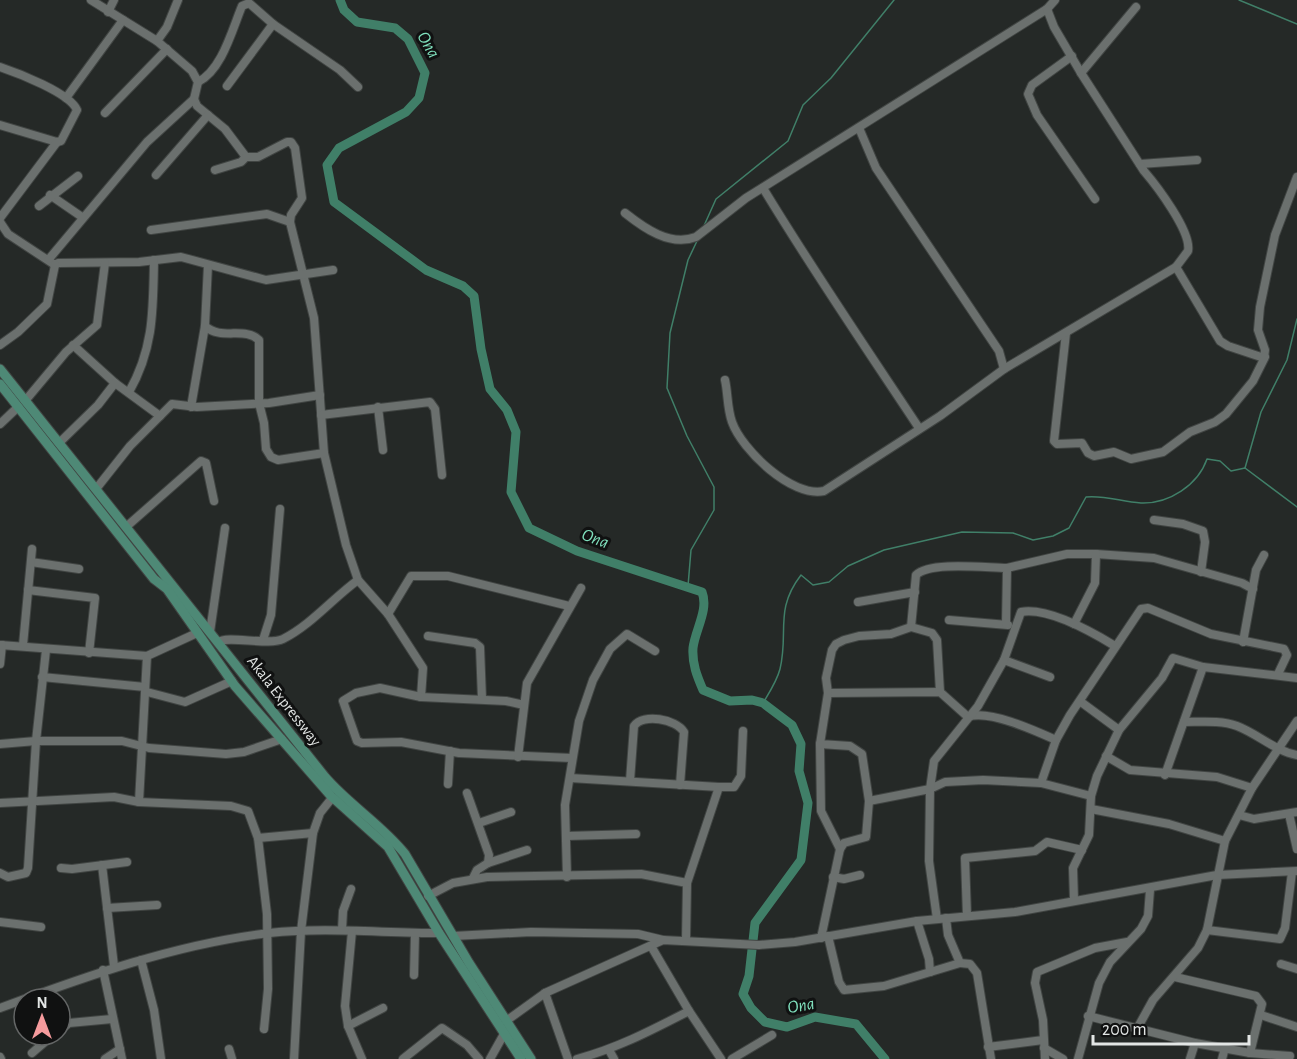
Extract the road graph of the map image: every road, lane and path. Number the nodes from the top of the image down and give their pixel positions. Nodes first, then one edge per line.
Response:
1 (91, 0) edge
2 (114, 0) edge
3 (178, 0) edge
4 (1055, 0) edge
5 (1136, 7) dead end
6 (1047, 9) junction
7 (108, 12) junction
8 (123, 20) junction
9 (273, 24) junction
10 (157, 41) junction
11 (167, 49) junction
12 (1072, 56) junction
13 (0, 67) edge
14 (1081, 73) junction
15 (198, 82) junction
16 (226, 86) dead end
17 (358, 87) dead end
18 (66, 98) junction
19 (194, 99) junction
20 (105, 113) dead end
21 (208, 115) junction
22 (1, 127) edge
23 (859, 128) junction
24 (57, 142) junction
25 (246, 157) junction
26 (1197, 160) dead end
27 (1140, 164) junction
28 (215, 170) dead end
29 (156, 175) dead end
30 (78, 176) dead end
31 (1297, 177) edge
32 (763, 188) junction
33 (50, 195) junction
34 (1095, 199) dead end
35 (39, 206) dead end
36 (625, 213) dead end
37 (82, 217) junction
38 (1, 222) edge
39 (290, 222) junction
40 (151, 230) dead end
41 (0, 238) edge
42 (154, 260) junction
43 (52, 262) junction
44 (105, 263) junction
45 (208, 265) junction
46 (1176, 267) junction
47 (333, 270) dead end
48 (304, 276) junction
49 (205, 326) junction
50 (1066, 333) junction
51 (0, 345) edge
52 (73, 345) junction
53 (1265, 357) junction
54 (0, 369) edge
55 (1004, 369) junction
56 (725, 380) dead end
57 (3, 383) edge
58 (115, 383) junction
59 (129, 392) junction
60 (320, 395) junction
61 (259, 403) junction
62 (22, 404) junction
63 (191, 407) junction
64 (378, 407) junction
65 (321, 415) junction
66 (160, 416) junction
67 (0, 424) edge
68 (919, 428) junction
69 (59, 443) junction
70 (383, 450) dead end
71 (324, 453) junction
72 (442, 475) dead end
73 (96, 489) junction
74 (214, 501) dead end
75 (280, 508) dead end
76 (1154, 520) dead end
77 (126, 527) junction
78 (225, 528) dead end
79 (32, 549) dead end
80 (1096, 554) junction
81 (1264, 555) dead end
82 (31, 562) junction
83 (1007, 568) junction
84 (79, 569) dead end
85 (1201, 572) junction
86 (358, 580) junction
87 (581, 588) dead end
88 (1253, 589) junction
89 (28, 590) junction
90 (915, 592) junction
91 (858, 602) dead end
92 (569, 606) junction
93 (388, 614) junction
94 (949, 620) dead end
95 (1006, 624) junction
96 (1074, 624) junction
97 (911, 627) junction
98 (1015, 628) junction
99 (210, 632) junction
100 (197, 633) junction
101 (428, 636) dead end
102 (263, 640) junction
103 (219, 642) junction
104 (1243, 642) junction
105 (1, 645) edge
106 (23, 645) junction
107 (1115, 646) junction
108 (46, 650) junction
109 (656, 651) dead end
110 (89, 654) junction
111 (147, 656) junction
112 (230, 656) junction
113 (1004, 660) junction
114 (218, 663) junction
115 (0, 664) edge
116 (1203, 667) junction
117 (241, 672) junction
118 (1278, 674) junction
119 (42, 677) junction
120 (1050, 677) dead end
121 (1297, 678) edge
122 (234, 684) junction
123 (146, 689) junction
124 (939, 692) junction
125 (828, 693) junction
126 (421, 697) junction
127 (482, 699) junction
128 (1081, 702) junction
129 (524, 705) junction
130 (968, 717) junction
131 (1297, 721) edge
132 (1184, 722) junction
133 (1119, 730) junction
134 (743, 731) dead end
135 (282, 739) junction
136 (1056, 740) junction
137 (36, 741) junction
138 (0, 744) edge
139 (820, 744) junction
140 (141, 749) junction
141 (1280, 749) junction
142 (450, 751) junction
143 (1297, 755) edge
144 (1106, 756) junction
145 (518, 757) junction
146 (572, 758) junction
147 (1165, 775) junction
148 (570, 778) junction
149 (630, 781) junction
150 (1041, 783) junction
151 (448, 784) dead end
152 (681, 785) junction
153 (719, 787) junction
154 (1252, 788) junction
155 (930, 789) junction
156 (467, 794) dead end
157 (1091, 796) junction
158 (332, 798) junction
159 (31, 801) junction
160 (869, 801) junction
161 (139, 802) junction
162 (0, 803) edge
163 (1091, 809) junction
164 (511, 812) dead end
165 (1293, 813) edge
166 (1239, 815) junction
167 (479, 824) junction
168 (313, 833) junction
169 (636, 834) dead end
170 (566, 836) junction
171 (258, 838) junction
172 (1225, 841) junction
173 (840, 849) junction
174 (1297, 849) edge
175 (527, 850) dead end
176 (1082, 850) junction
177 (127, 862) dead end
178 (488, 863) junction
179 (102, 864) junction
180 (61, 868) dead end
181 (1295, 871) edge
182 (0, 873) edge
183 (860, 875) dead end
184 (1217, 875) junction
185 (567, 877) junction
186 (832, 877) junction
187 (473, 878) junction
188 (687, 883) junction
189 (351, 889) dead end
190 (1150, 890) junction
191 (428, 896) junction
192 (1074, 900) junction
193 (157, 905) dead end
194 (107, 908) junction
195 (967, 916) junction
196 (941, 918) junction
197 (916, 921) junction
198 (0, 922) edge
199 (41, 927) dead end
200 (342, 930) junction
201 (1208, 930) junction
202 (301, 931) junction
203 (352, 931) junction
204 (268, 933) junction
205 (415, 933) junction
206 (439, 933) junction
207 (453, 936) junction
208 (824, 937) junction
209 (663, 940) junction
210 (686, 940) junction
211 (1127, 942) junction
212 (651, 946) junction
213 (141, 960) junction
214 (960, 963) junction
215 (1281, 964) dead end
216 (114, 966) junction
217 (1297, 969) edge
218 (103, 970) junction
219 (930, 972) junction
220 (414, 975) dead end
221 (1175, 977) junction
222 (545, 993) junction
223 (0, 1008) edge
224 (383, 1008) dead end
225 (688, 1011) junction
226 (1261, 1015) junction
227 (1088, 1016) junction
228 (112, 1019) junction
229 (506, 1021) junction
230 (72, 1023) edge
231 (348, 1026) junction
232 (1138, 1027) junction
233 (1297, 1027) edge
234 (264, 1029) dead end
235 (504, 1034) junction
236 (772, 1035) dead end
237 (1195, 1043) junction
238 (1044, 1044) junction
239 (39, 1047) edge
240 (988, 1047) junction
241 (1225, 1048) junction
242 (120, 1049) junction
243 (229, 1049) dead end
244 (609, 1050) junction
245 (32, 1053) dead end
246 (1250, 1053) junction
247 (1290, 1056) dead end
248 (491, 1058) edge
249 (105, 1059) edge
250 (122, 1059) edge
251 (161, 1059) edge
252 (232, 1059) edge
253 (294, 1059) edge
254 (362, 1059) edge
255 (403, 1059) edge
256 (479, 1059) edge
257 (521, 1059) edge
258 (531, 1059) edge
259 (568, 1059) edge
260 (578, 1059) edge
261 (614, 1059) edge
262 (721, 1059) edge
263 (732, 1059) edge
264 (991, 1059) edge
265 (1045, 1059) edge
266 (1063, 1059) edge
267 (1078, 1059) edge
268 (1190, 1059) edge
269 (1222, 1059) edge

1 - 7 street
2 - 7 street
3 - 10 street
4 - 6 street
5 - 14 street
6 - 12 street
6 - 23 street
7 - 8 street
8 - 10 street
8 - 18 street
9 - 15 street
9 - 16 street
9 - 17 street
10 - 11 street
11 - 15 street
11 - 20 street
12 - 14 street
12 - 34 street
13 - 18 street
14 - 27 street
15 - 19 street
18 - 24 street
19 - 21 street
19 - 37 street
21 - 25 street
21 - 29 street
22 - 24 street
23 - 32 street
23 - 55 street
24 - 38 street
25 - 28 street
25 - 39 street
26 - 27 street
27 - 46 street
30 - 33 street
31 - 53 street
32 - 36 street
32 - 68 street
33 - 35 street
33 - 37 street
37 - 43 street
38 - 41 street
38 - 43 street
39 - 40 street
39 - 48 street
42 - 44 street
42 - 45 street
42 - 59 street
43 - 44 street
43 - 51 street
44 - 52 street
45 - 48 street
45 - 49 street
46 - 50 street
46 - 53 street
47 - 48 street
48 - 60 street
49 - 61 street
49 - 63 street
50 - 53 street
50 - 55 street
52 - 58 street
52 - 62 street
54 - 57 main road, Akala Expressway
55 - 68 street
56 - 68 street
57 - 62 main road, Akala Expressway
58 - 59 street
58 - 69 street
59 - 66 street
60 - 61 street
60 - 65 street
61 - 63 street
61 - 71 street
62 - 67 street
62 - 69 main road, Akala Expressway
62 - 100 main road, Akala Expressway
63 - 66 street
64 - 65 street
64 - 70 street
64 - 72 street
65 - 71 street
66 - 73 street
69 - 73 main road, Akala Expressway
71 - 86 street
73 - 77 main road, Akala Expressway
74 - 77 street
75 - 102 street
76 - 85 street
77 - 99 main road, Akala Expressway
78 - 99 street
79 - 82 street
80 - 83 street
80 - 85 street
80 - 96 street
81 - 88 street
82 - 84 street
82 - 89 street
83 - 90 street
83 - 95 street
85 - 88 street
86 - 93 street
86 - 102 street
87 - 92 street
88 - 104 street
89 - 106 street
89 - 110 street
90 - 91 street
90 - 97 street
92 - 93 street
92 - 129 street
93 - 126 street
94 - 95 street
95 - 98 street
96 - 98 street
96 - 107 street
97 - 124 street
97 - 125 street
98 - 113 street
99 - 103 main road, Akala Expressway
100 - 111 street
100 - 114 main road, Akala Expressway
101 - 127 street
102 - 103 street
103 - 112 main road, Akala Expressway
104 - 107 street
104 - 118 street
105 - 106 street
105 - 115 street
106 - 108 street
107 - 128 street
108 - 110 street
108 - 119 street
109 - 146 street
110 - 111 street
111 - 123 street
112 - 114 main road
112 - 117 main road, Akala Expressway
113 - 120 street
113 - 130 street
114 - 122 main road, Akala Expressway
116 - 118 street
116 - 132 street
116 - 133 street
117 - 122 main road
117 - 191 main road, Akala Expressway
118 - 121 street
119 - 123 street
119 - 137 street
122 - 123 street
122 - 135 main road, Akala Expressway
123 - 140 street
124 - 125 street
124 - 130 street
125 - 139 street
126 - 127 street
126 - 142 street
127 - 129 street
128 - 133 street
128 - 136 street
129 - 145 street
130 - 136 street
130 - 155 street
131 - 141 street
132 - 141 street
132 - 147 street
133 - 144 street
134 - 153 street
135 - 140 street
135 - 158 main road, Akala Expressway
136 - 150 street
137 - 138 street
137 - 140 street
137 - 159 street
139 - 160 street
139 - 173 street
140 - 161 street
141 - 143 street
141 - 154 street
142 - 145 street
142 - 151 street
144 - 147 street
144 - 157 street
145 - 146 street
146 - 148 street
147 - 154 street
148 - 149 street
148 - 170 street
149 - 152 street
149 - 152 street
150 - 155 street
150 - 157 street
152 - 153 street
153 - 188 street
154 - 166 street
155 - 160 street
155 - 196 street
156 - 167 street
157 - 163 street
158 - 168 street
158 - 206 main road, Akala Expressway
159 - 161 street
159 - 162 street
159 - 182 street
160 - 173 street
161 - 171 street
163 - 172 street
163 - 176 street
164 - 167 street
165 - 166 street
165 - 174 street
166 - 172 street
167 - 178 street
168 - 171 street
168 - 202 street
169 - 170 street
170 - 185 street
171 - 204 street
172 - 184 street
173 - 186 street
175 - 178 street
176 - 192 street
176 - 195 street
177 - 179 street
178 - 187 street
179 - 180 street
179 - 194 street
181 - 184 street
181 - 201 street
183 - 186 street
184 - 190 street
184 - 201 street
185 - 187 street
185 - 188 street
186 - 208 street
187 - 191 street
188 - 210 street
189 - 200 street
190 - 192 street
190 - 211 street
191 - 207 main road, Akala Expressway
192 - 195 street
193 - 194 street
194 - 216 street
195 - 196 street
196 - 197 street
196 - 214 street
197 - 208 street
197 - 219 street
198 - 199 street
200 - 202 street
200 - 203 street
201 - 221 street
202 - 204 street
202 - 253 street
203 - 205 street
203 - 231 street
204 - 213 street
204 - 234 street
205 - 206 street
205 - 220 street
206 - 235 main road, Akala Expressway
207 - 209 street
207 - 229 main road, Akala Expressway
208 - 210 street
208 - 219 street
209 - 210 street
209 - 212 street
211 - 227 street
211 - 238 street
212 - 222 street
212 - 225 street
213 - 216 street
213 - 251 street
214 - 219 street
214 - 240 street
215 - 217 street
216 - 218 street
218 - 223 street
218 - 228 street
221 - 226 street
221 - 232 street
222 - 229 street
222 - 259 street
224 - 231 street
225 - 244 street
225 - 262 street
226 - 233 street
226 - 246 street
227 - 232 street
227 - 267 street
228 - 230 street
228 - 242 street
229 - 258 main road, Akala Expressway
231 - 254 street
232 - 237 street
235 - 248 street
235 - 257 main road, Akala Expressway
236 - 263 street
237 - 241 street
237 - 268 street
238 - 240 street
238 - 265 street
238 - 266 street
239 - 245 street
240 - 264 street
241 - 246 street
241 - 269 street
242 - 249 street
242 - 250 street
243 - 252 street
244 - 260 street
244 - 261 street
246 - 247 street
255 - 256 street

